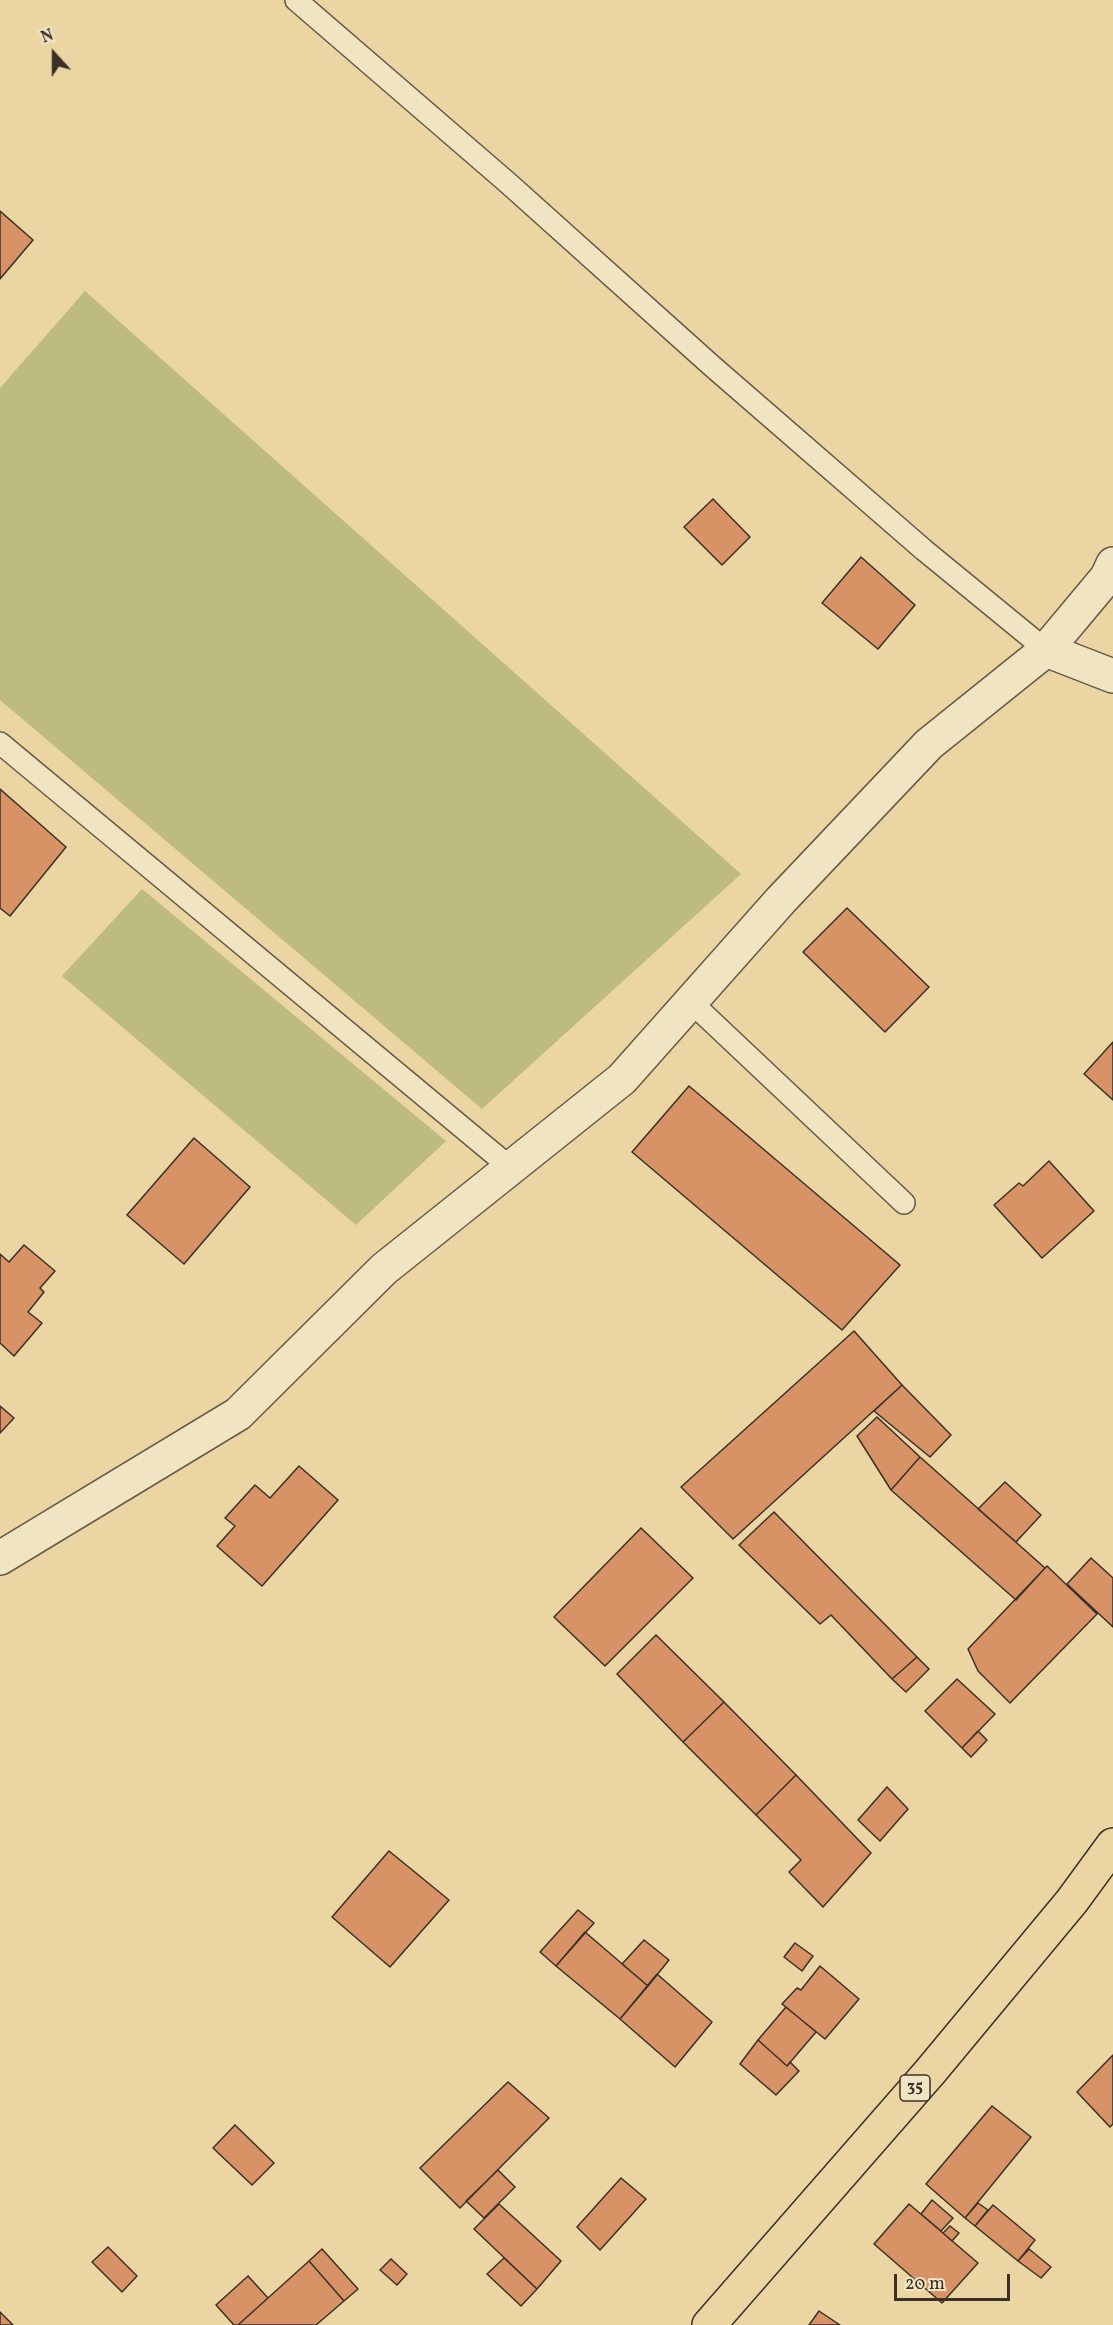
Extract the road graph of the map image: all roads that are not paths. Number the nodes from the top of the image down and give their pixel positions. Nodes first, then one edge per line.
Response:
1 (296, 0) edge
2 (1113, 564) edge
3 (1046, 650) junction
4 (1113, 676) edge
5 (0, 743) edge
6 (691, 1002) junction
7 (511, 1168) junction
8 (904, 1203) dead end
9 (0, 1558) edge
10 (1113, 1845) edge
11 (708, 2325) edge

1 - 3 lane
2 - 3 street
3 - 4 street
3 - 6 street
5 - 7 lane
6 - 7 street
6 - 8 lane
7 - 9 street
10 - 11 main road, 35

